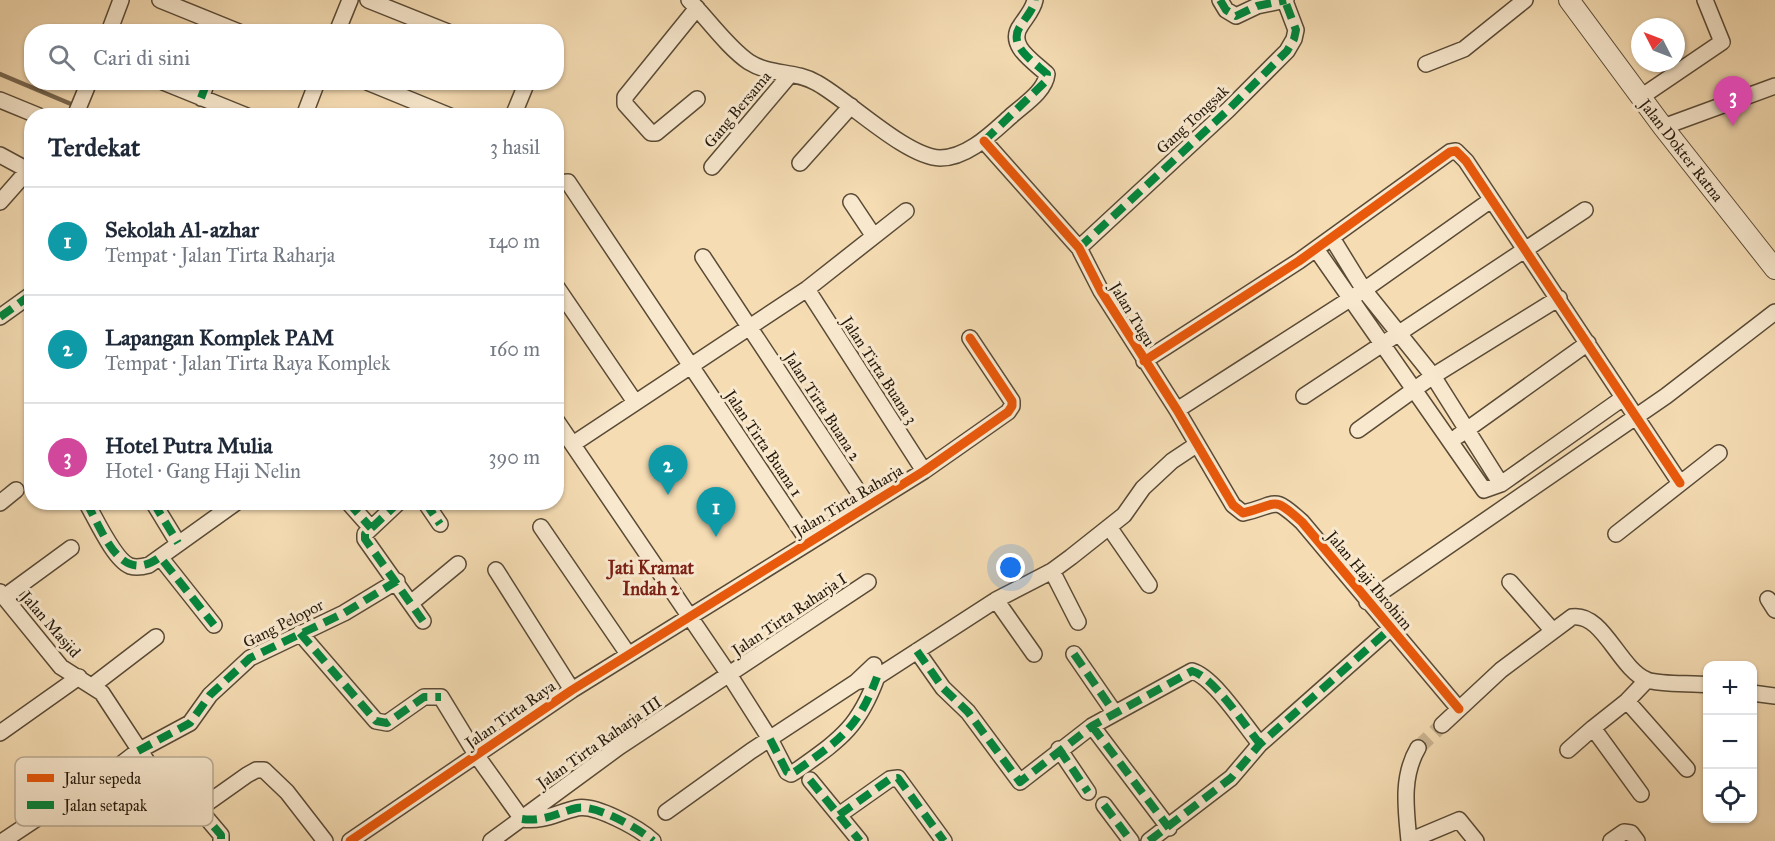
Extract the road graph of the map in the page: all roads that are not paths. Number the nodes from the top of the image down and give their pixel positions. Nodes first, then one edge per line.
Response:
1 (121, 0) edge
2 (160, 0) edge
3 (350, 0) edge
4 (1035, 0) edge
5 (1220, 0) edge
6 (1525, 0) edge
7 (1569, 0) edge
8 (1705, 0) edge
9 (374, 1) edge
10 (1285, 1) edge
11 (693, 4) edge
12 (112, 24) edge
13 (217, 24) edge
14 (340, 24) edge
15 (429, 24) edge
16 (1426, 64) dead end
17 (795, 75) junction
18 (1775, 86) edge
19 (86, 90) edge
20 (182, 90) edge
21 (204, 90) edge
22 (313, 90) edge
23 (387, 90) edge
24 (523, 90) edge
25 (1641, 97) junction
26 (201, 98) junction
27 (698, 99) dead end
28 (0, 100) edge
29 (851, 106) junction
30 (79, 108) edge
31 (227, 108) edge
32 (307, 108) edge
33 (430, 108) edge
34 (516, 108) edge
35 (24, 110) edge
36 (1663, 127) junction
37 (984, 141) junction
38 (0, 154) edge
39 (800, 163) dead end
40 (712, 167) dead end
41 (564, 182) edge
42 (1491, 200) junction
43 (0, 202) edge
44 (850, 202) dead end
45 (1586, 210) dead end
46 (906, 211) dead end
47 (873, 234) junction
48 (1332, 238) junction
49 (1080, 248) junction
50 (1316, 249) junction
51 (1525, 249) junction
52 (703, 257) dead end
53 (1775, 269) edge
54 (807, 289) junction
55 (1364, 290) junction
56 (564, 298) edge
57 (1559, 298) junction
58 (1348, 299) junction
59 (24, 300) edge
60 (1775, 312) edge
61 (0, 317) edge
62 (749, 326) junction
63 (1401, 334) junction
64 (970, 338) dead end
65 (1588, 343) junction
66 (1381, 345) junction
67 (1144, 361) junction
68 (690, 366) junction
69 (1433, 376) junction
70 (1414, 390) junction
71 (1304, 396) dead end
72 (1623, 398) junction
73 (635, 402) junction
74 (1177, 410) junction
75 (1635, 416) junction
76 (1358, 430) dead end
77 (1466, 430) junction
78 (564, 431) edge
79 (1450, 442) junction
80 (573, 444) junction
81 (1196, 445) junction
82 (1719, 453) dead end
83 (1543, 455) junction
84 (924, 471) junction
85 (1554, 472) junction
86 (1680, 483) junction
87 (1501, 484) junction
88 (16, 490) dead end
89 (0, 503) edge
90 (867, 505) junction
91 (91, 510) edge
92 (158, 510) edge
93 (225, 510) edge
94 (355, 510) edge
95 (390, 510) edge
96 (430, 510) edge
97 (1243, 513) joint
98 (440, 524) dead end
99 (541, 527) dead end
100 (1109, 527) junction
101 (371, 528) junction
102 (1616, 534) dead end
103 (808, 541) junction
104 (178, 543) junction
105 (71, 548) dead end
106 (160, 557) junction
107 (458, 564) dead end
108 (496, 570) dead end
109 (1052, 571) junction
110 (397, 581) junction
111 (868, 582) dead end
112 (1510, 582) dead end
113 (1149, 585) dead end
114 (2, 595) edge
115 (996, 600) junction
116 (1367, 602) junction
117 (411, 603) junction
118 (690, 616) junction
119 (423, 621) dead end
120 (1078, 622) dead end
121 (214, 625) dead end
122 (1391, 628) junction
123 (1553, 631) junction
124 (300, 633) junction
125 (156, 637) dead end
126 (917, 651) junction
127 (628, 654) junction
128 (1034, 654) dead end
129 (1074, 654) dead end
130 (875, 671) junction
131 (730, 676) junction
132 (79, 677) junction
133 (1647, 680) junction
134 (1703, 685) edge
135 (93, 686) junction
136 (572, 690) junction
137 (1757, 694) edge
138 (1775, 696) edge
139 (1627, 701) junction
140 (1459, 709) junction
141 (1114, 712) junction
142 (1442, 725) tunnel mouth
143 (1092, 726) junction
144 (1593, 728) junction
145 (0, 733) edge
146 (770, 739) junction
147 (1260, 744) junction
148 (1418, 748) tunnel mouth
149 (1059, 749) junction
150 (1568, 750) dead end
151 (138, 751) junction
152 (477, 756) junction
153 (130, 757) edge
154 (142, 757) edge
155 (1687, 769) dead end
156 (810, 780) dead end
157 (1088, 792) dead end
158 (1641, 794) dead end
159 (213, 799) edge
160 (1104, 805) dead end
161 (666, 812) dead end
162 (838, 815) junction
163 (522, 819) junction
164 (26, 826) edge
165 (213, 826) edge
166 (1168, 828) junction
167 (3, 841) edge
168 (221, 841) edge
169 (325, 841) edge
170 (350, 841) edge
171 (491, 841) edge
172 (653, 841) edge
173 (860, 841) edge
174 (944, 841) edge
175 (1131, 841) edge
176 (1149, 841) edge
177 (1409, 841) edge
178 (1476, 841) edge
179 (1611, 841) edge
180 (1637, 841) edge

1 - 12 street
2 - 13 street
3 - 14 street
4 - 37 street
5 - 10 street
6 - 16 street
7 - 25 street, Jalan Dokter Ratna
8 - 25 street
9 - 15 street
10 - 49 street, Gang Tongsak
11 - 17 street
11 - 27 street
17 - 29 street
17 - 40 street, Gang Bersama
18 - 36 street
19 - 30 street
20 - 26 street
21 - 26 street
22 - 32 street
23 - 33 street
24 - 34 street
25 - 36 street, Jalan Dokter Ratna
26 - 31 street
28 - 35 street
29 - 37 street
29 - 39 street
36 - 53 street, Jalan Dokter Ratna
37 - 49 street, Jalan Tugu
38 - 43 street
41 - 68 street, Jalan Tirta Buana 1
42 - 48 street
42 - 51 street
42 - 55 street
44 - 47 street
45 - 51 street
46 - 47 street
47 - 54 street
48 - 50 street
48 - 55 street
49 - 67 street, Jalan Tugu
50 - 58 street
50 - 67 street
51 - 57 street
51 - 63 street
52 - 62 street, Jalan Tirta Buana 2
54 - 62 street
54 - 84 street, Jalan Tirta Buana 3
55 - 58 street
55 - 63 street
56 - 73 street
57 - 65 street
57 - 69 street
58 - 66 street
58 - 74 street
59 - 61 street
60 - 75 street
62 - 68 street
62 - 90 street, Jalan Tirta Buana 2
63 - 66 street
63 - 69 street
64 - 84 street, Jalan Tirta Raharja
65 - 72 street
65 - 77 street
66 - 70 street
66 - 71 street
67 - 74 street, Jalan Tugu
68 - 73 street
68 - 103 street, Jalan Tirta Buana 1
69 - 70 street
69 - 77 street
70 - 76 street
70 - 79 street
72 - 75 street
72 - 83 street
73 - 80 street
74 - 81 street, Jalan Tugu
75 - 85 street
75 - 86 street
77 - 79 street
77 - 87 street
78 - 80 street
79 - 87 street
80 - 118 street
81 - 97 street, Jalan Tugu
81 - 100 street
82 - 86 street
83 - 85 street
83 - 87 street
84 - 90 street, Jalan Tirta Raharja
85 - 116 street
86 - 102 street
88 - 89 street
90 - 103 street, Jalan Tirta Raharja
91 - 106 street
92 - 104 street
93 - 104 street
94 - 101 street
95 - 101 street
96 - 98 street
97 - 116 street, Jalan Haji Ibrohim
99 - 127 street
100 - 109 street
100 - 113 street
101 - 110 street
103 - 118 street, Jalan Tirta Raharja
104 - 106 street
105 - 114 street
106 - 121 street
107 - 117 street
108 - 136 street
109 - 115 street
109 - 120 street
110 - 117 street
110 - 124 street, Gang Pelopor
111 - 131 street, Jalan Tirta Raharja I
112 - 123 street
114 - 132 street, Jalan Masjid
115 - 126 street
115 - 128 street
116 - 122 street, Jalan Haji Ibrohim
117 - 119 street
118 - 127 street, Jalan Tirta Raya
118 - 131 street
122 - 140 street, Jalan Haji Ibrohim
122 - 147 street, Jalan Haji Ibrohim
123 - 133 street
123 - 140 street
124 - 151 street, Gang Pelopor
124 - 152 street
125 - 135 street
126 - 130 street
126 - 149 street
127 - 136 street, Jalan Tirta Raya
129 - 141 street
130 - 146 street
130 - 146 street
131 - 146 street
131 - 163 street, Jalan Tirta Raharja III
132 - 135 street, Jalan Masjid
132 - 145 street
133 - 134 street
133 - 139 street
135 - 151 street, Jalan Masjid
136 - 152 street, Jalan Tirta Raya
137 - 138 street
139 - 144 street
139 - 155 street
140 - 142 street
141 - 143 street
141 - 147 street
143 - 149 street
143 - 166 street
144 - 150 street
144 - 158 street
146 - 161 street
147 - 166 street, Jalan Haji Ibrohim
148 - 177 street
149 - 157 street
151 - 153 street, Gang Pelopor
151 - 154 street, Jalan Masjid
152 - 163 street
152 - 170 street, Jalan Tirta Raya
156 - 162 street
159 - 169 street
160 - 175 street
162 - 173 street
162 - 174 street
163 - 171 street, Jalan Tirta Raharja III
163 - 172 street
164 - 167 street, Gang Pelopor
165 - 168 street
166 - 176 street, Jalan Haji Ibrohim
177 - 178 street
179 - 180 street

